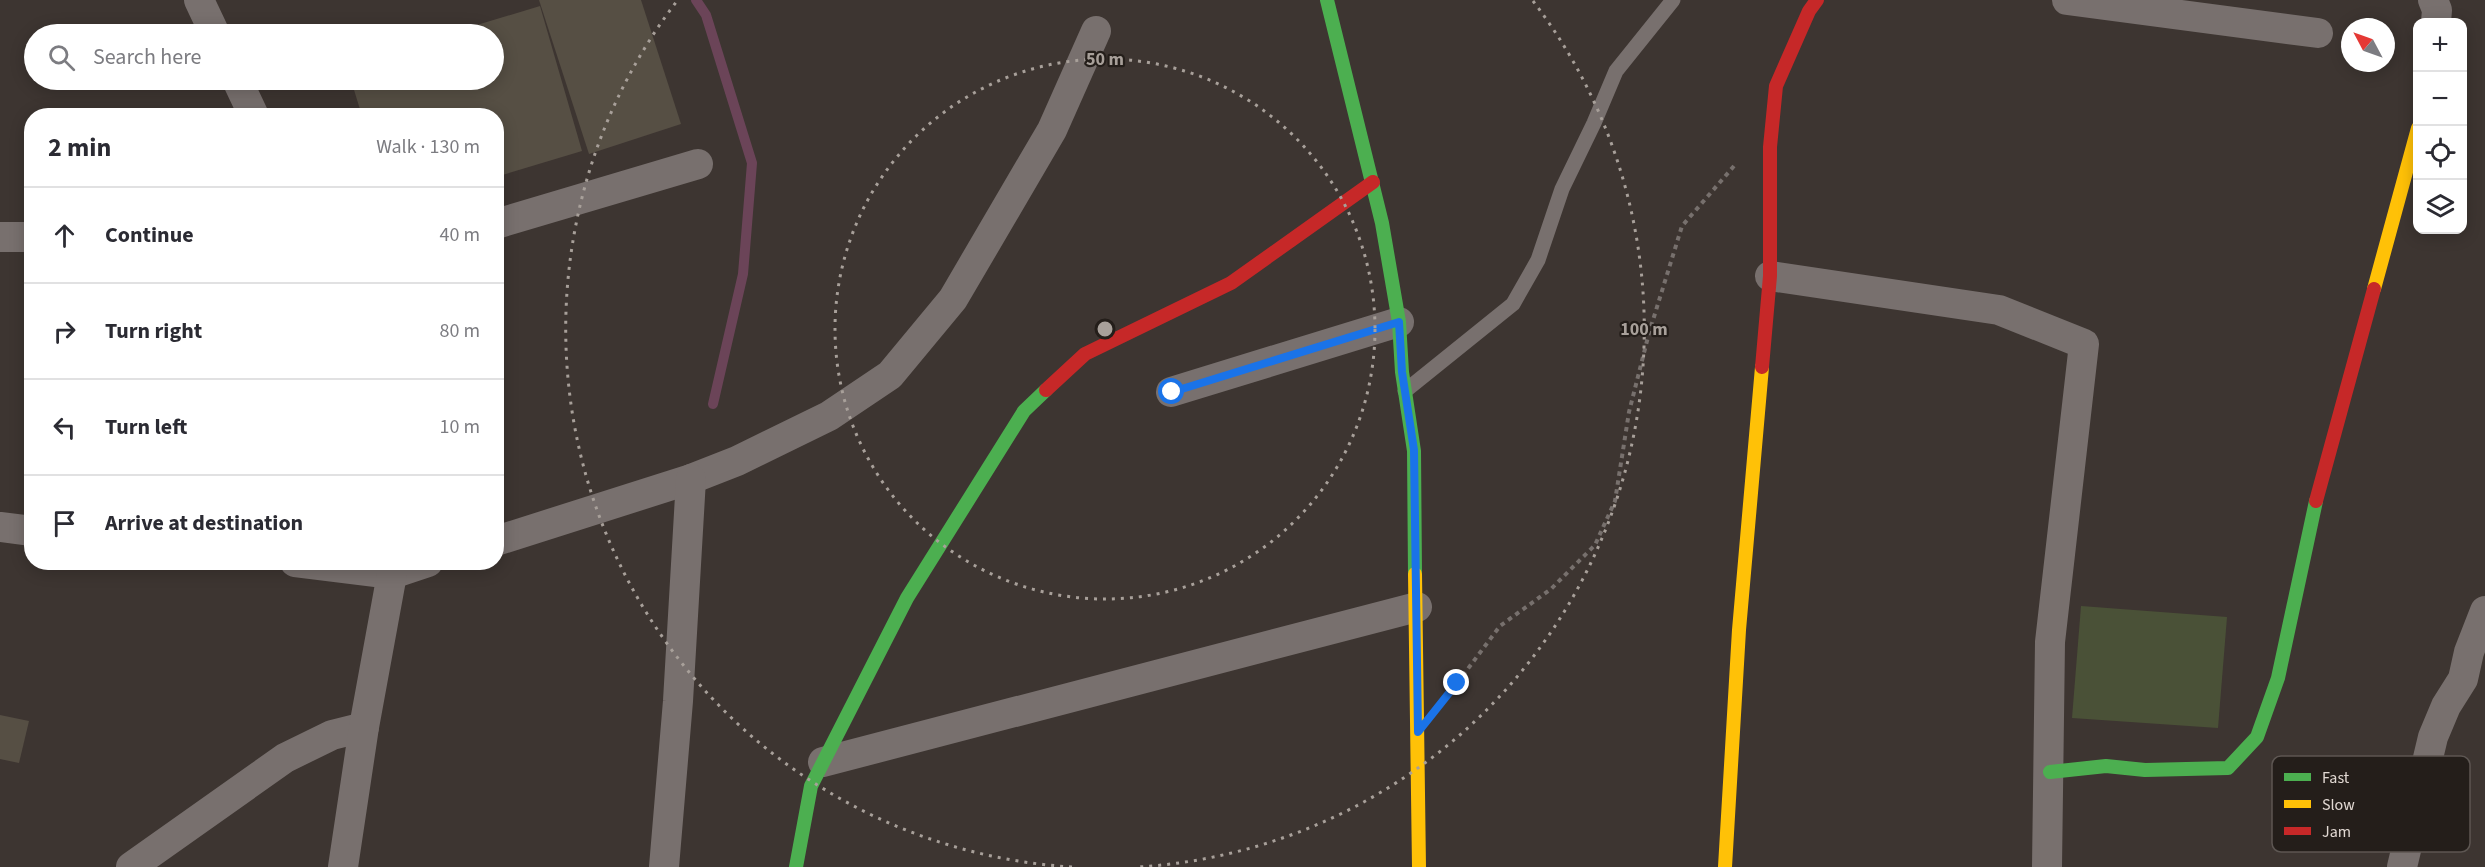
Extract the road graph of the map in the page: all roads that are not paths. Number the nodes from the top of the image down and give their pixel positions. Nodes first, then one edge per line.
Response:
1 (199, 0) edge
2 (1327, 0) edge
3 (1673, 0) edge
4 (1817, 0) edge
5 (2067, 0) edge
6 (2433, 0) edge
7 (2436, 18) edge
8 (210, 24) edge
9 (1096, 31) dead end
10 (2318, 33) dead end
11 (242, 90) edge
12 (250, 108) edge
13 (2413, 146) edge
14 (698, 165) dead end
15 (1373, 182) junction
16 (504, 222) edge
17 (0, 237) edge
18 (24, 237) edge
19 (1770, 276) junction
20 (1399, 322) junction
21 (1405, 391) junction
22 (1172, 392) dead end
23 (691, 479) junction
24 (0, 527) edge
25 (24, 530) edge
26 (504, 538) edge
27 (392, 570) edge
28 (1417, 607) junction
29 (2485, 611) edge
30 (364, 727) junction
31 (2428, 756) edge
32 (823, 762) junction
33 (2050, 772) junction
34 (2406, 852) edge
35 (131, 867) edge
36 (343, 867) edge
37 (664, 867) edge
38 (796, 867) edge
39 (1419, 867) edge
40 (1725, 867) edge
41 (2047, 867) edge
42 (2402, 867) edge

1 - 8 street
2 - 15 street
3 - 21 lane
4 - 19 street
5 - 10 street
6 - 7 street
9 - 23 street
11 - 12 street
13 - 33 street
14 - 16 street
15 - 20 street
15 - 32 street
17 - 18 street
19 - 33 street
19 - 40 street
20 - 21 street
20 - 22 street
21 - 28 street
23 - 26 street
23 - 37 street
24 - 25 street
27 - 30 street
28 - 32 street
28 - 39 street
29 - 31 street
30 - 35 street
30 - 36 street
32 - 38 street
33 - 41 street
34 - 42 street

